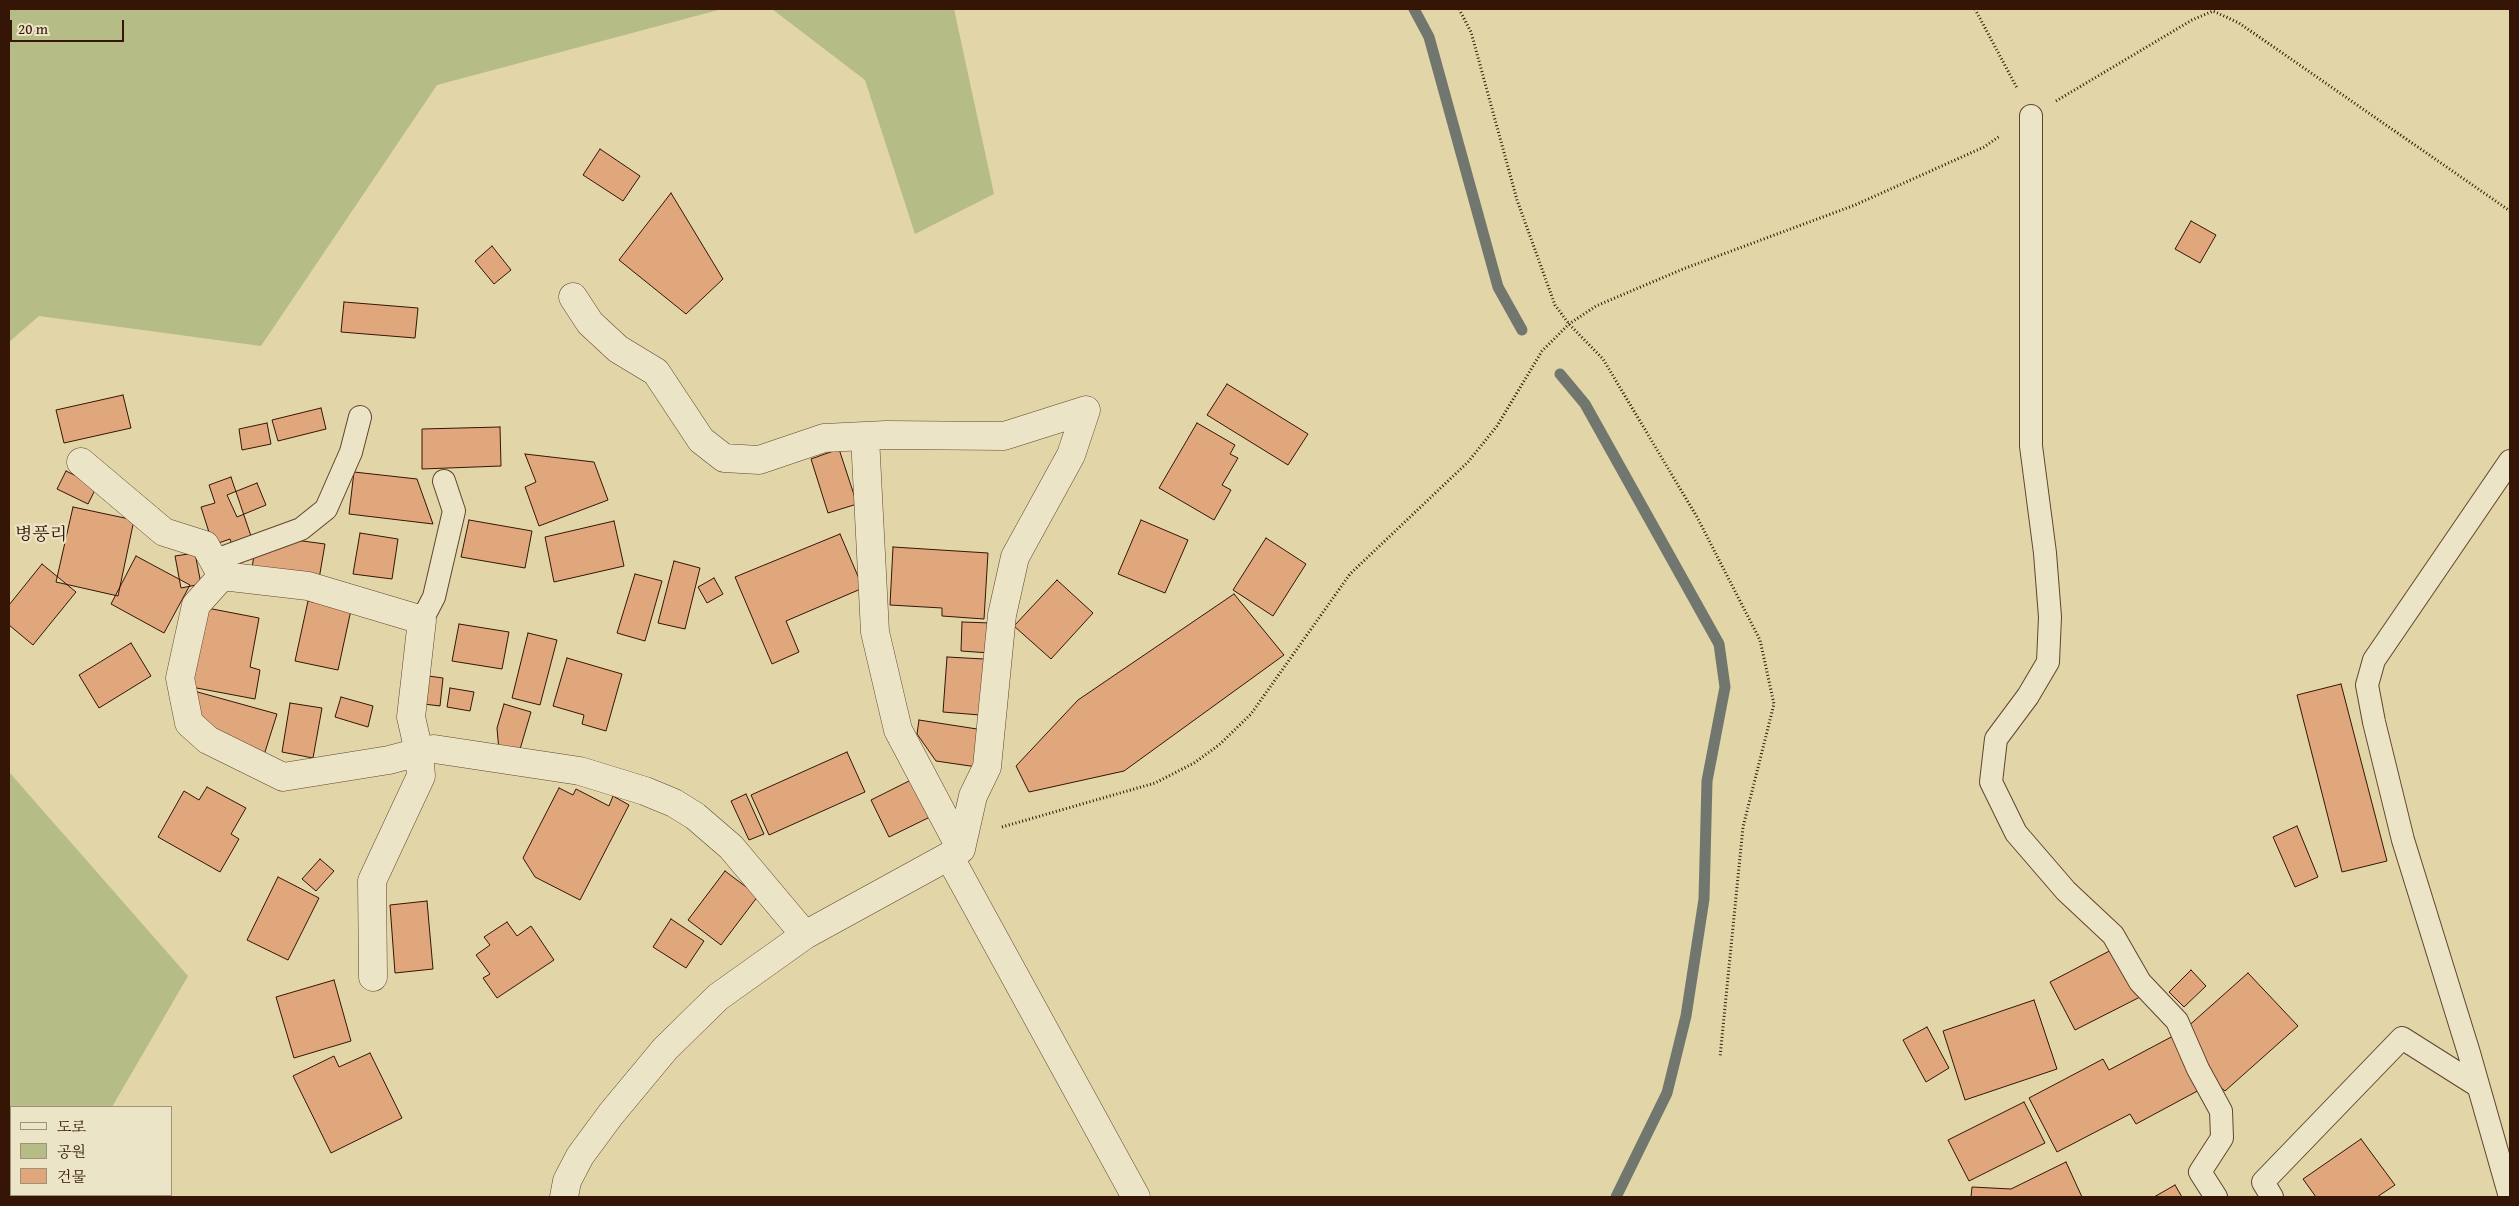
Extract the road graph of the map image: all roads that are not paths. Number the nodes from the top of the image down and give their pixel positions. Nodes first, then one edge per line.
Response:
1 (2031, 116) road end
2 (573, 298) dead end
3 (360, 416) dead end
4 (865, 437) junction
5 (2510, 460) edge
6 (81, 462) dead end
7 (444, 481) dead end
8 (218, 568) junction
9 (422, 620) junction
10 (419, 752) junction
11 (805, 935) junction
12 (373, 977) dead end
13 (2478, 1086) junction
14 (564, 1197) edge
15 (1136, 1197) edge
16 (2216, 1197) edge
17 (2272, 1197) edge
18 (2510, 1197) edge

1 - 16 lane
2 - 4 street
3 - 8 lane
4 - 4 street
5 - 13 lane
6 - 8 street
7 - 9 lane
8 - 9 street
8 - 10 street
9 - 10 street
10 - 11 street
10 - 12 street
11 - 14 street
11 - 15 street
13 - 17 lane
13 - 18 lane

